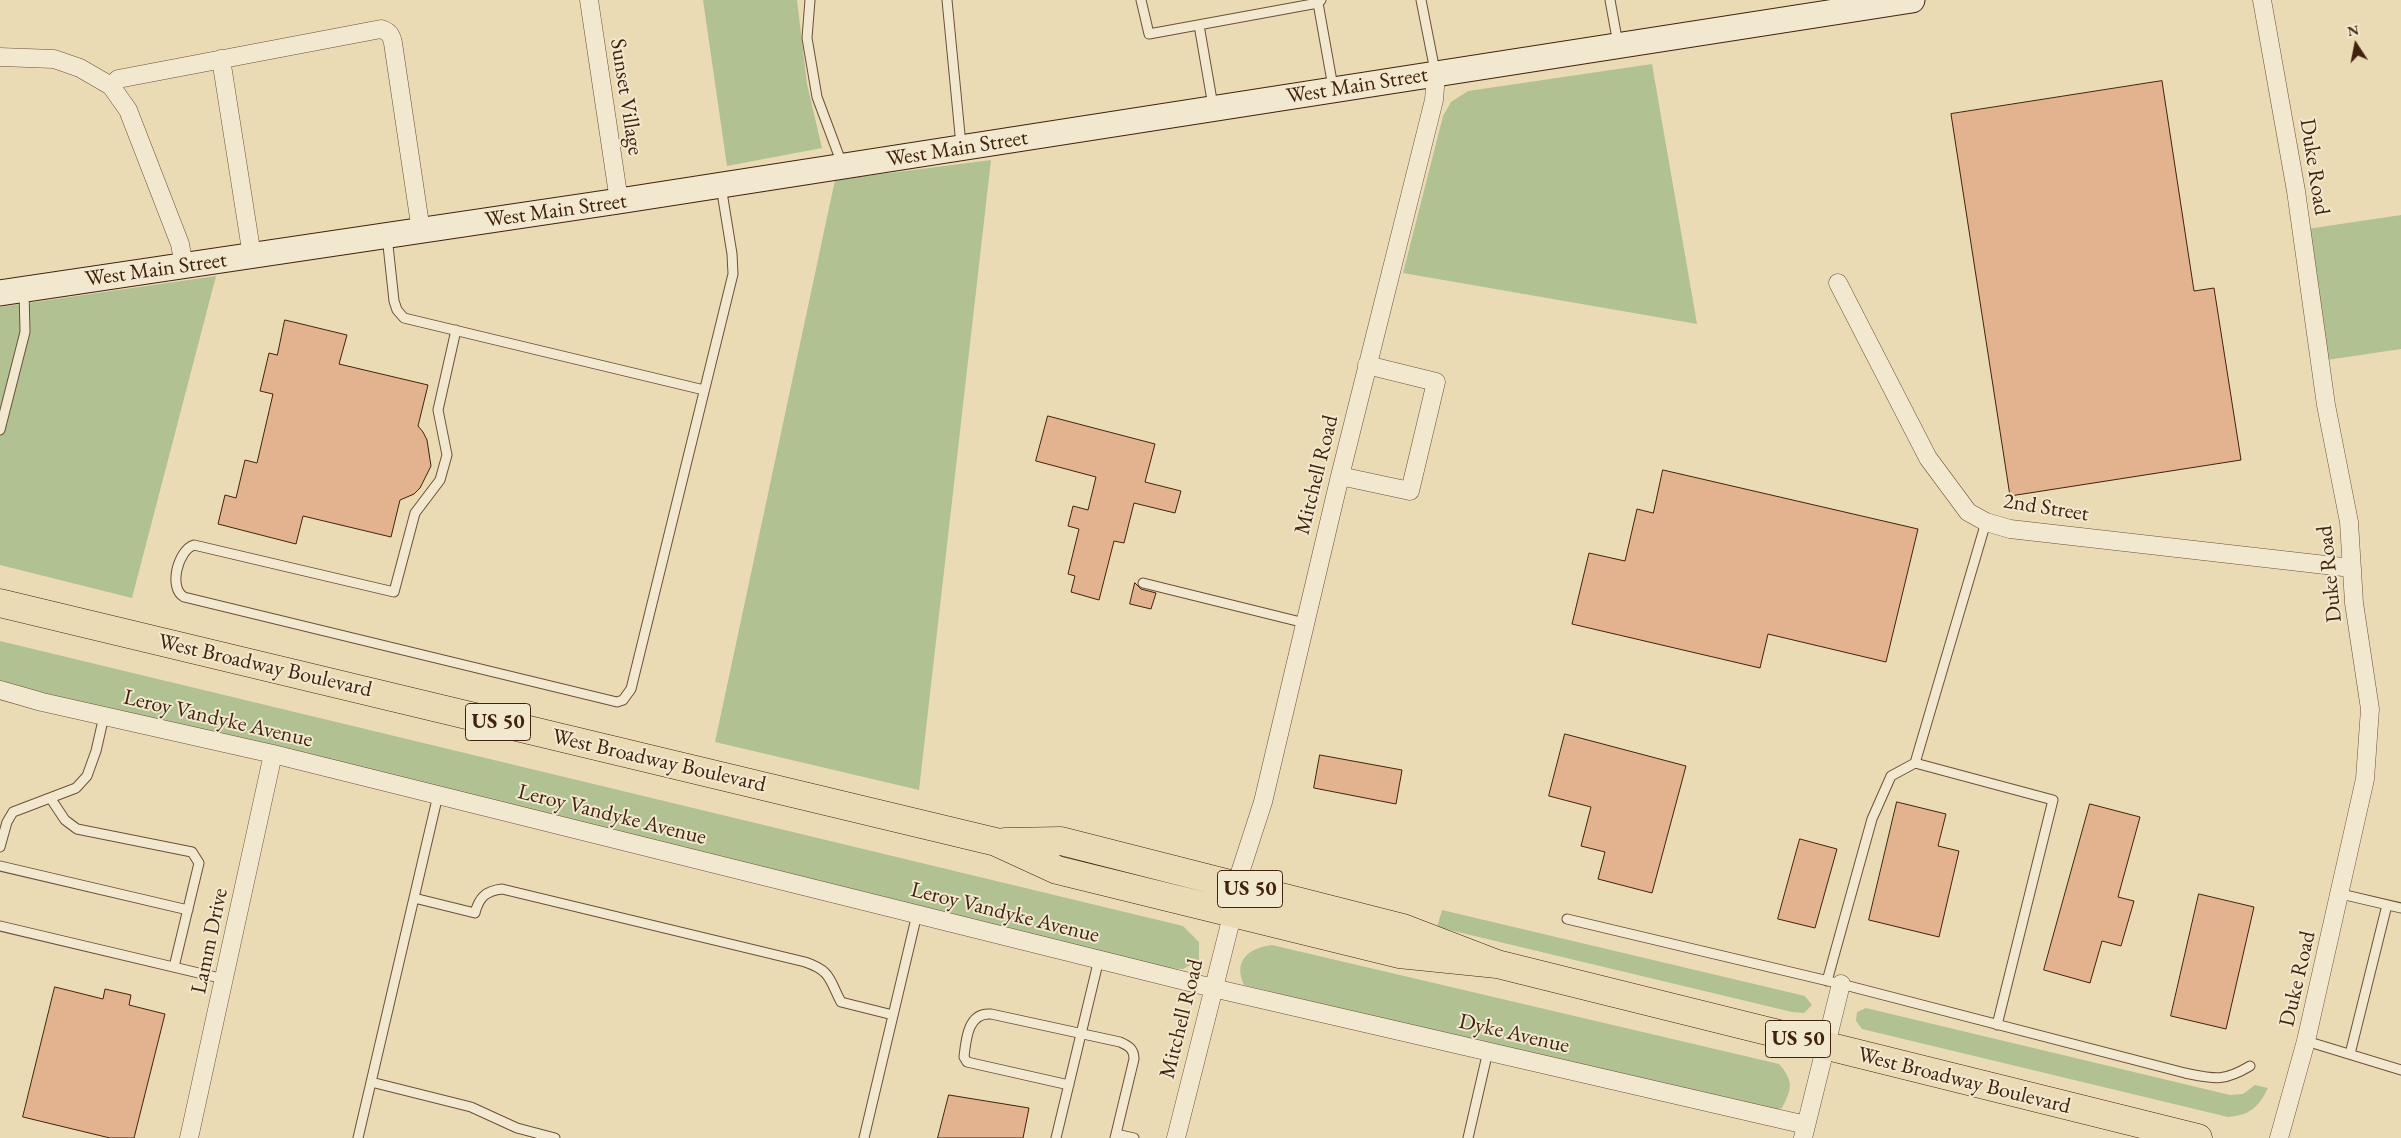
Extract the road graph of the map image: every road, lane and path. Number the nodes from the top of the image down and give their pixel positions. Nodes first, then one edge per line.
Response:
1 (589, 0) edge
2 (810, 0) edge
3 (948, 0) edge
4 (1141, 0) edge
5 (1421, 0) edge
6 (1610, 0) edge
7 (1912, 0) edge
8 (2262, 0) edge
9 (1320, 2) edge
10 (1198, 25) junction
11 (1618, 46) junction
12 (0, 57) edge
13 (221, 59) junction
14 (1436, 74) junction
15 (111, 86) junction
16 (1333, 90) junction
17 (1213, 109) junction
18 (961, 148) junction
19 (843, 166) junction
20 (721, 185) junction
21 (619, 201) junction
22 (421, 231) junction
23 (387, 236) junction
24 (252, 256) junction
25 (184, 266) junction
26 (1838, 283) dead end
27 (12, 291) edge
28 (456, 330) junction
29 (1367, 365) junction
30 (704, 390) junction
31 (0, 430) edge
32 (1340, 476) junction
33 (1986, 522) junction
34 (2352, 568) junction
35 (1143, 583) dead end
36 (0, 603) edge
37 (1305, 623) junction
38 (0, 690) edge
39 (104, 716) junction
40 (273, 754) junction
41 (1914, 763) junction
42 (438, 795) junction
43 (51, 800) junction
44 (0, 847) edge
45 (0, 866) edge
46 (2341, 894) junction
47 (414, 898) junction
48 (1235, 899) junction
49 (2387, 905) junction
50 (2401, 908) edge
51 (188, 910) junction
52 (917, 914) junction
53 (1567, 919) dead end
54 (0, 926) edge
55 (1099, 959) junction
56 (174, 967) junction
57 (224, 979) junction
58 (1834, 983) junction
59 (1213, 988) junction
60 (893, 1015) junction
61 (1997, 1025) junction
62 (1081, 1034) junction
63 (2306, 1041) junction
64 (1824, 1046) junction
65 (1488, 1052) junction
66 (2350, 1054) junction
67 (2250, 1066) dead end
68 (2401, 1070) edge
69 (371, 1082) junction
70 (1069, 1085) junction
71 (1804, 1132) edge
72 (1116, 1136) edge
73 (189, 1138) edge
74 (358, 1138) edge
75 (555, 1138) edge
76 (864, 1138) edge
77 (1056, 1138) edge
78 (1134, 1138) edge
79 (1176, 1138) edge
80 (1468, 1138) edge
81 (2198, 1138) edge
82 (2279, 1138) edge

1 - 21 street, Sunset Village
2 - 19 lane
3 - 18 lane
4 - 10 lane
5 - 14 lane
6 - 11 lane
7 - 11 main road, West Main Street
8 - 34 street, Duke Road
9 - 10 lane
9 - 16 lane
10 - 17 lane
11 - 14 main road, West Main Street
12 - 15 street
13 - 15 street
13 - 22 street
13 - 24 street
14 - 16 main road, West Main Street
14 - 29 street, Mitchell Road
15 - 25 street
16 - 17 main road, West Main Street
17 - 18 main road, West Main Street
18 - 19 main road, West Main Street
19 - 20 main road, West Main Street
20 - 21 main road, West Main Street
20 - 30 lane
21 - 22 main road, West Main Street
22 - 23 main road, West Main Street
23 - 24 main road, West Main Street
23 - 28 lane
24 - 25 main road, West Main Street
25 - 27 main road, West Main Street
26 - 33 street, 2nd Street
27 - 31 lane
28 - 30 lane
28 - 30 lane
29 - 32 street, Mitchell Road
29 - 32 street
32 - 37 street, Mitchell Road
33 - 34 street, 2nd Street
33 - 41 lane
34 - 46 street, Duke Road
35 - 37 lane
36 - 48 highway, West Broadway Boulevard / US 50
37 - 48 street, Mitchell Road
38 - 39 street, Leroy Vandyke Avenue
39 - 40 street, Leroy Vandyke Avenue
39 - 43 lane
40 - 42 street, Leroy Vandyke Avenue
40 - 57 street, Lamm Drive
41 - 58 lane
41 - 61 lane
42 - 47 lane
42 - 52 street, Leroy Vandyke Avenue
43 - 44 lane
43 - 51 lane
45 - 51 lane
46 - 49 lane
46 - 63 street, Duke Road
47 - 60 lane
47 - 69 lane
48 - 59 street, Mitchell Road
48 - 64 highway, West Broadway Boulevard / US 50
49 - 50 lane
49 - 66 lane
51 - 56 lane
52 - 55 street, Leroy Vandyke Avenue
52 - 60 lane
53 - 58 lane
54 - 56 lane
55 - 59 street, Leroy Vandyke Avenue
55 - 62 lane
56 - 57 lane
57 - 73 street, Lamm Drive
58 - 61 lane
58 - 64 street
59 - 65 street, Dyke Avenue
59 - 79 street, Mitchell Road
60 - 76 lane
61 - 67 lane
62 - 70 lane
62 - 70 lane
62 - 72 lane
63 - 66 lane
63 - 82 street, Duke Road
64 - 71 street
64 - 81 highway, West Broadway Boulevard / US 50
65 - 71 street, Dyke Avenue
65 - 80 lane
66 - 68 lane
69 - 74 lane
69 - 75 lane
70 - 77 lane
72 - 78 lane

